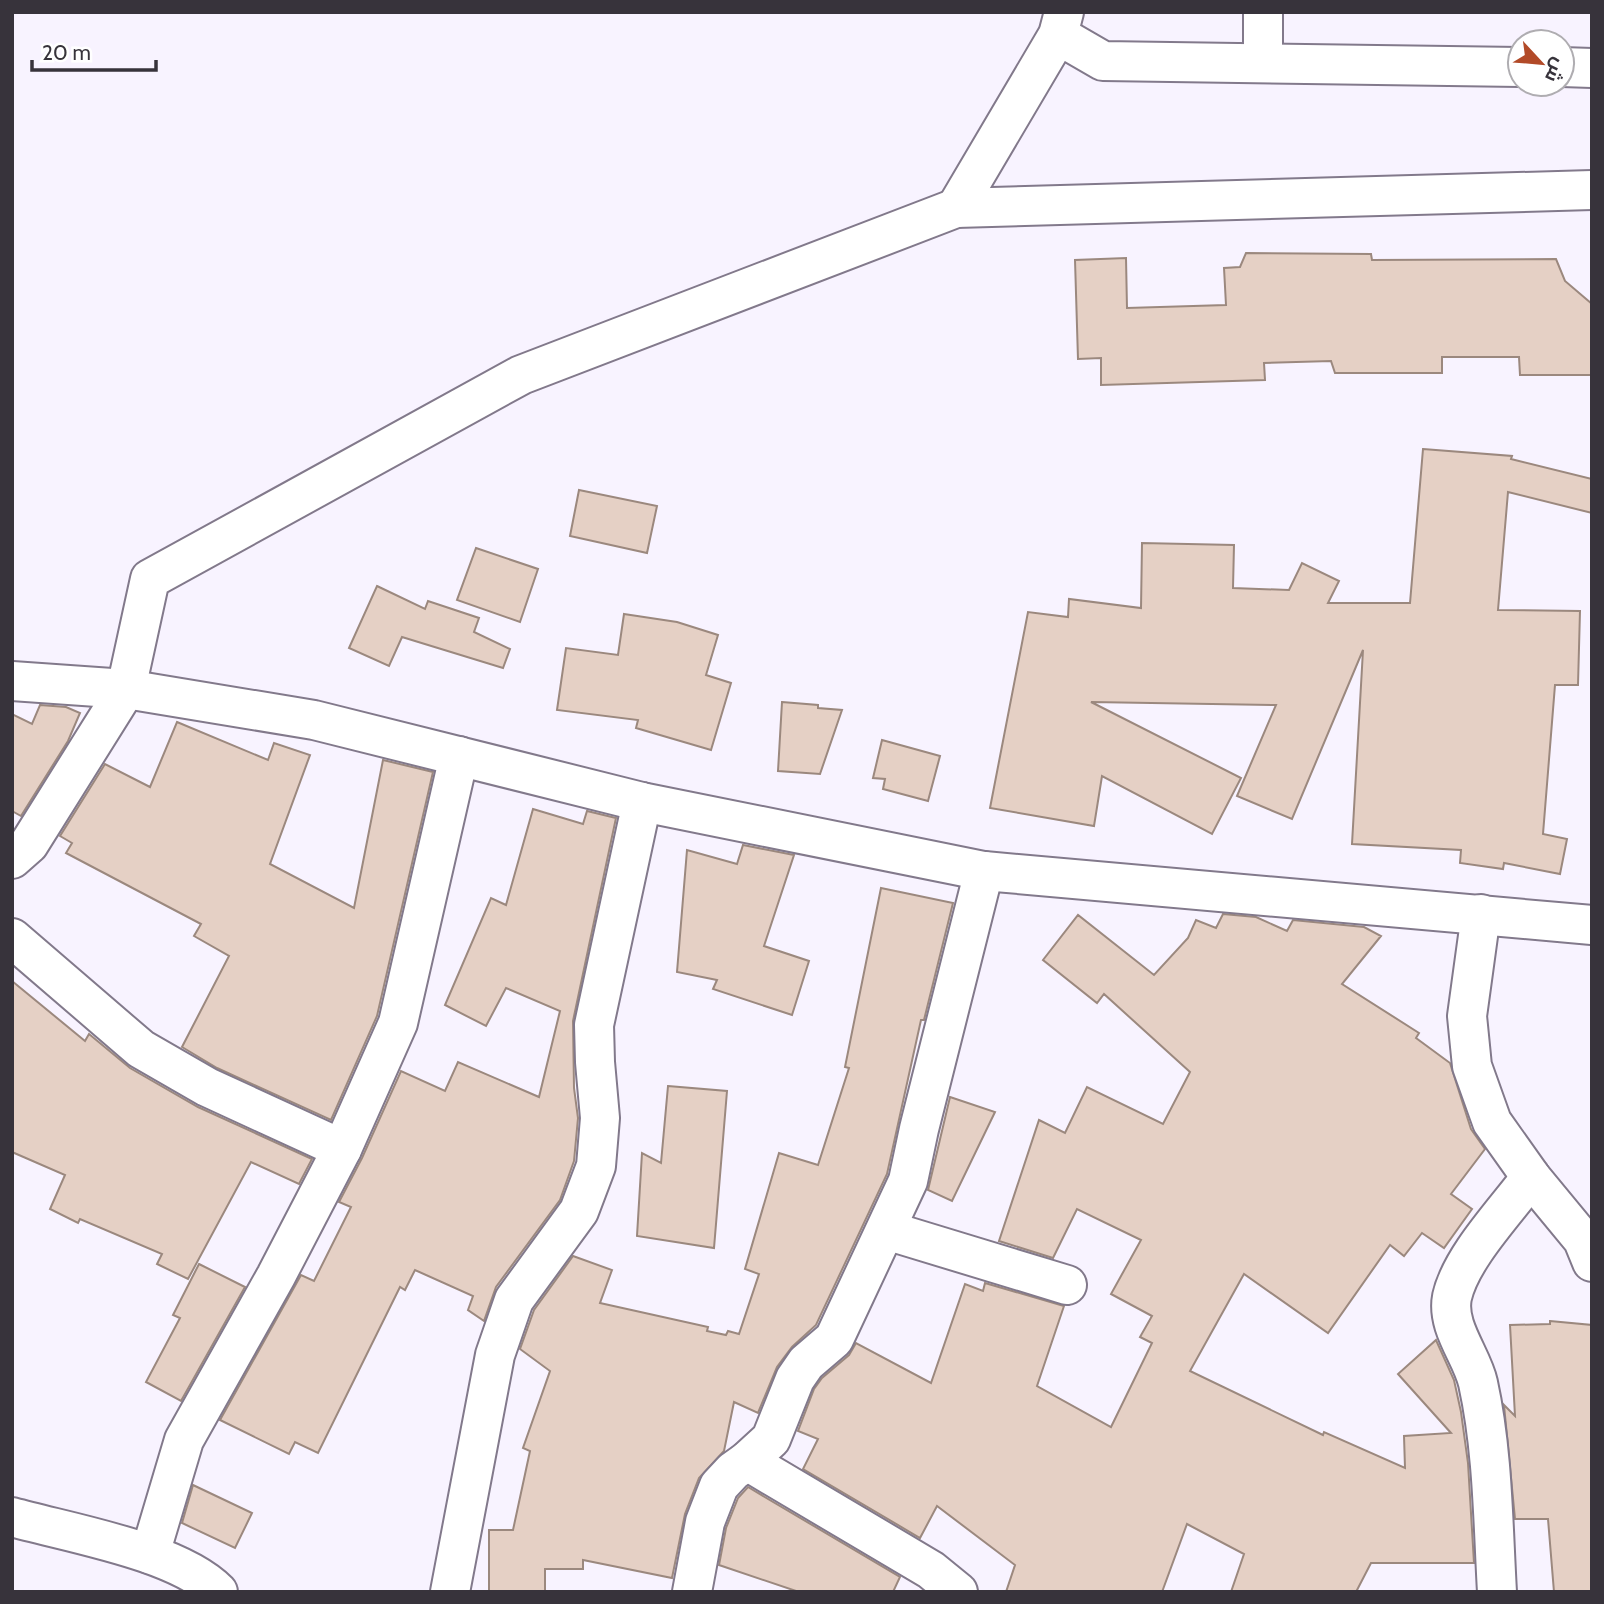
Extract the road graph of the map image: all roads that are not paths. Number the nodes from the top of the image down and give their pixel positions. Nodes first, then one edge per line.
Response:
1 (1263, 12) edge
2 (1061, 23) edge
3 (1263, 63) junction
4 (1506, 67) edge
5 (1592, 190) edge
6 (956, 208) junction
7 (12, 681) edge
8 (126, 689) junction
9 (459, 756) junction
10 (642, 802) junction
11 (12, 859) edge
12 (984, 871) junction
13 (1481, 914) junction
14 (1592, 925) edge
15 (12, 938) edge
16 (342, 1149) junction
17 (1531, 1177) junction
18 (886, 1230) junction
19 (1592, 1262) edge
20 (1067, 1285) dead end
21 (747, 1461) junction
22 (12, 1517) edge
23 (150, 1554) junction
24 (218, 1592) edge
25 (450, 1592) edge
26 (692, 1592) edge
27 (958, 1592) edge
28 (1497, 1592) edge

1 - 3 street
2 - 3 street
2 - 6 street
3 - 4 street
5 - 6 street
6 - 8 street
7 - 8 street
8 - 9 street
8 - 11 street
9 - 10 street
9 - 16 street
10 - 12 street
10 - 25 street
12 - 13 street
12 - 18 street
13 - 14 street
13 - 17 street
15 - 16 street
16 - 23 street
17 - 19 street
17 - 28 street
18 - 20 street
18 - 21 street
21 - 26 street
21 - 27 street
22 - 23 street
23 - 24 street

